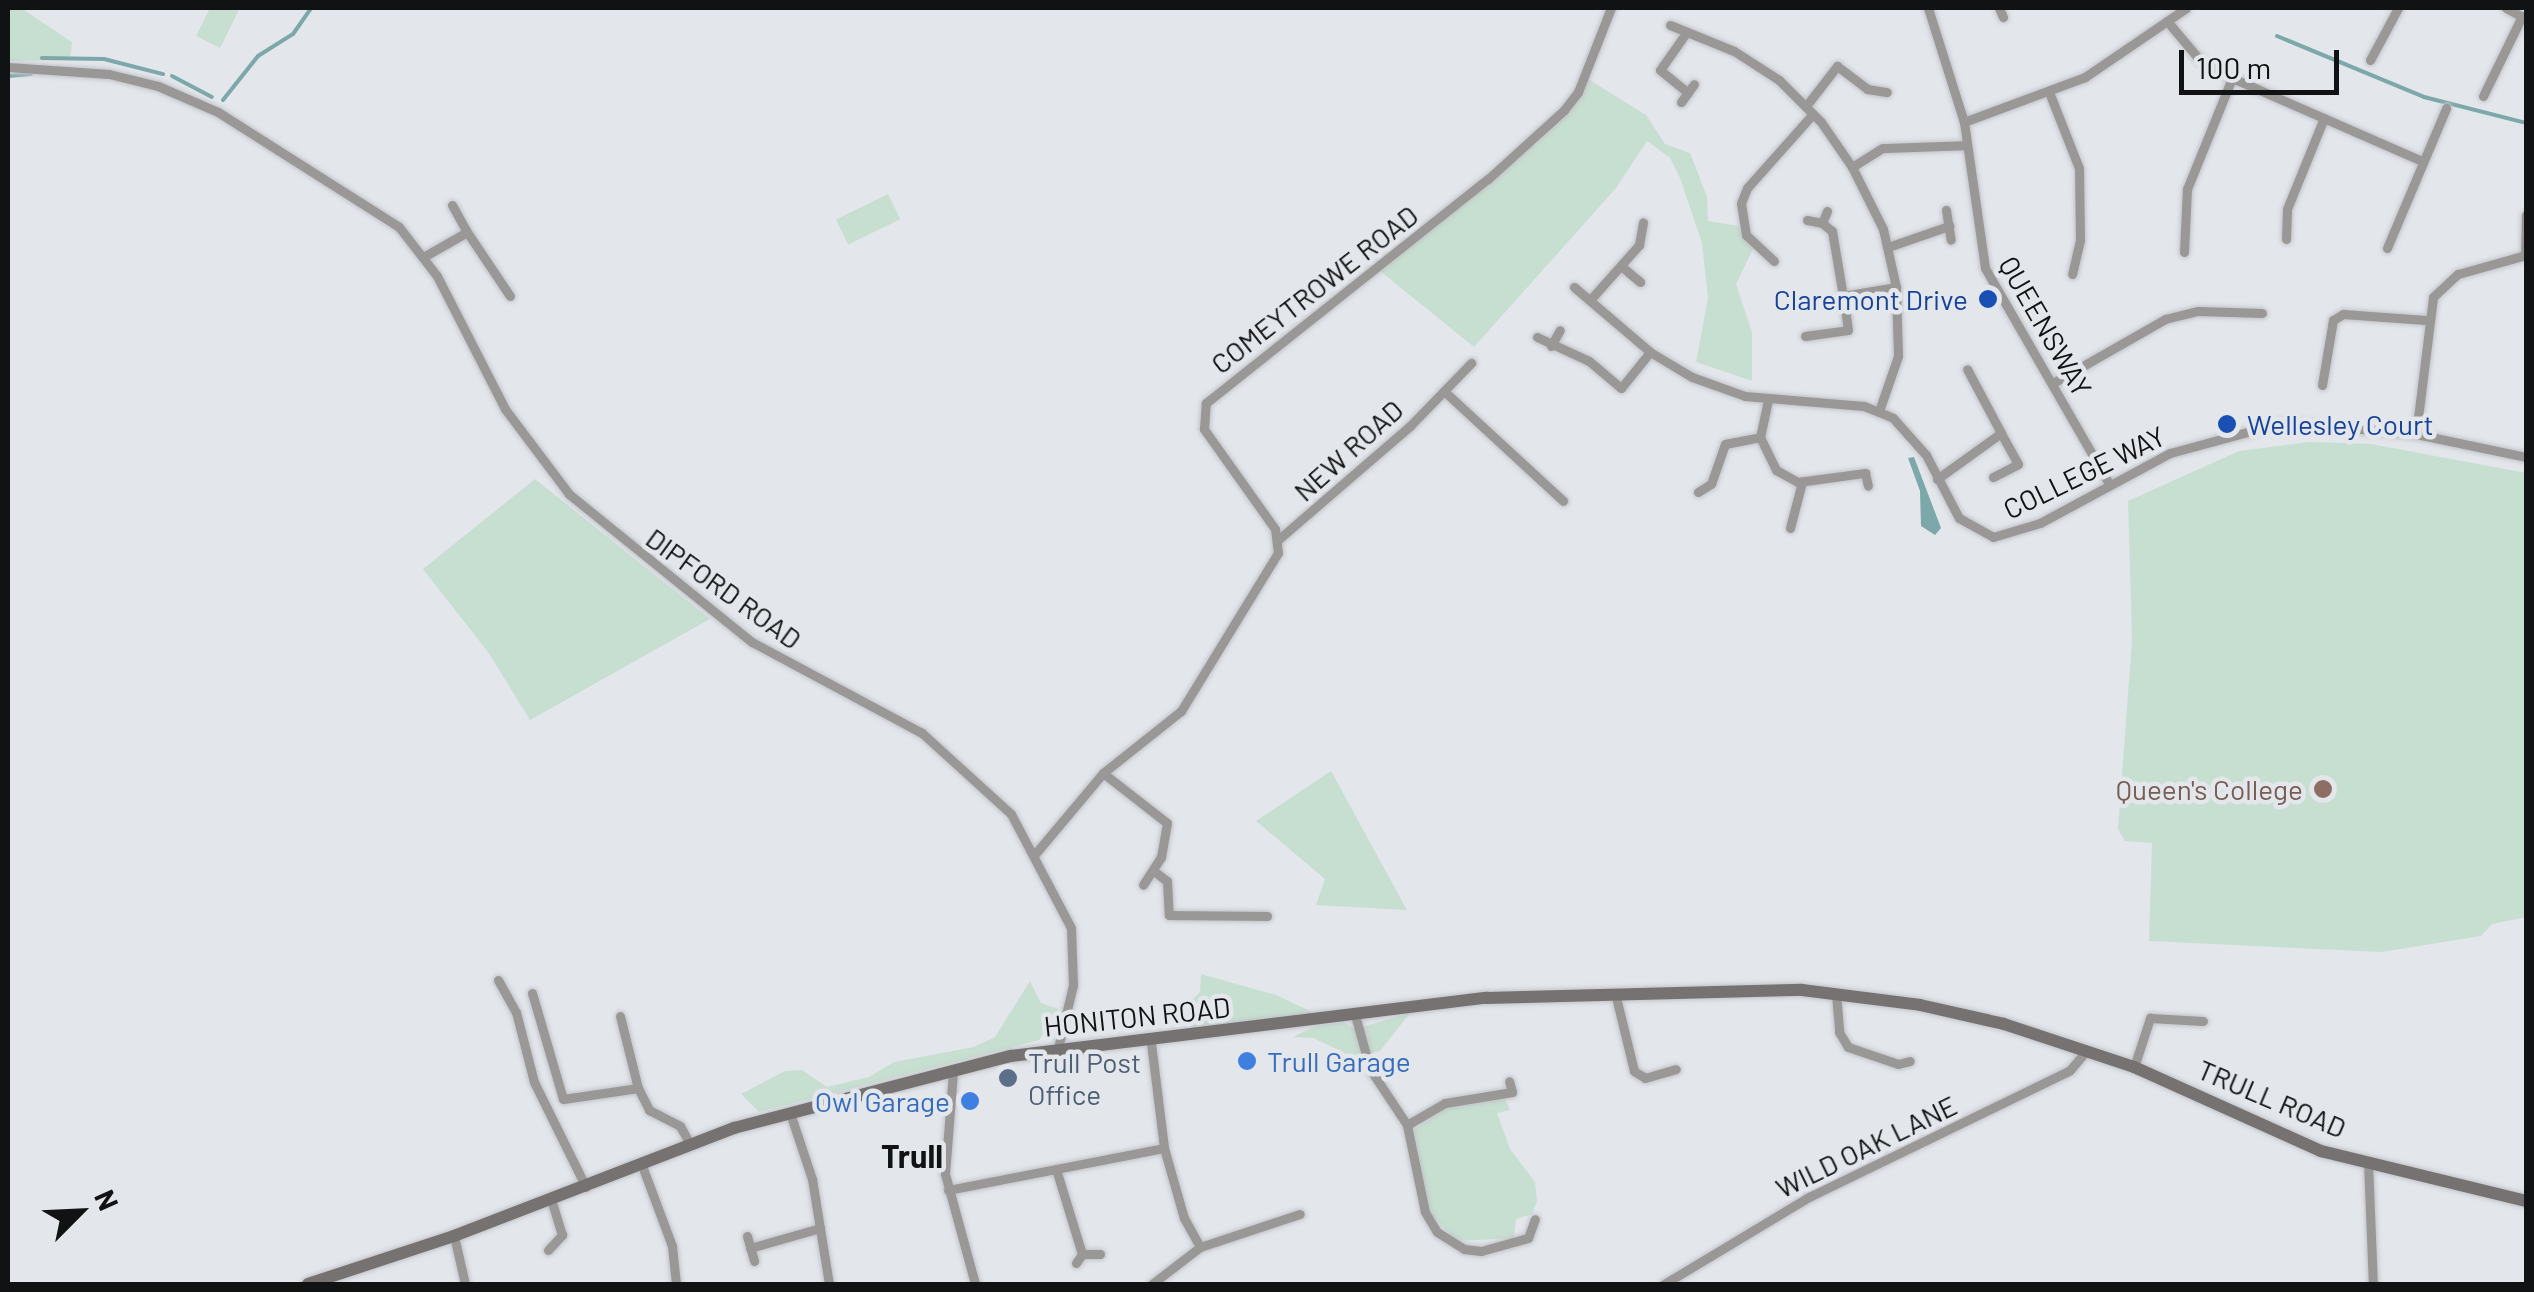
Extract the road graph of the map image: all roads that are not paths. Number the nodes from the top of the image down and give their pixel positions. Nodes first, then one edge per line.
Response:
1 (1611, 8) edge
2 (1928, 8) edge
3 (2186, 8) edge
4 (2398, 8) edge
5 (2506, 8) edge
6 (2524, 17) edge
7 (2167, 21) junction
8 (1670, 25) dead end
9 (1686, 32) junction
10 (2370, 60) dead end
11 (8, 67) edge
12 (2232, 78) junction
13 (1887, 92) dead end
14 (2050, 92) junction
15 (1687, 93) dead end
16 (2482, 96) dead end
17 (2446, 108) dead end
18 (1810, 110) junction
19 (2324, 118) junction
20 (1964, 122) junction
21 (2438, 124) junction
22 (2449, 130) dead end
23 (1967, 146) junction
24 (2420, 160) junction
25 (1852, 168) junction
26 (1746, 172) dead end
27 (1752, 182) junction
28 (452, 205) dead end
29 (1946, 210) dead end
30 (1828, 211) dead end
31 (2526, 215) edge
32 (1807, 220) dead end
33 (1643, 222) dead end
34 (1822, 224) junction
35 (2287, 224) junction
36 (2300, 224) dead end
37 (1949, 226) junction
38 (467, 232) junction
39 (2390, 236) junction
40 (2198, 237) dead end
41 (2183, 238) junction
42 (2286, 239) dead end
43 (2404, 239) dead end
44 (1951, 240) dead end
45 (1888, 246) junction
46 (2388, 248) dead end
47 (1762, 250) junction
48 (2184, 252) dead end
49 (2526, 255) edge
50 (425, 256) junction
51 (1754, 260) dead end
52 (1774, 260) dead end
53 (2077, 260) junction
54 (2088, 264) dead end
55 (1621, 266) junction
56 (2072, 274) dead end
57 (1640, 282) dead end
58 (1574, 287) dead end
59 (1896, 288) junction
60 (510, 296) dead end
61 (1843, 296) junction
62 (1590, 300) junction
63 (2262, 314) dead end
64 (2426, 320) junction
65 (1560, 330) dead end
66 (1537, 336) dead end
67 (1805, 336) dead end
68 (1551, 346) junction
69 (1650, 352) junction
70 (1471, 363) dead end
71 (2310, 366) dead end
72 (2324, 368) junction
73 (1968, 369) dead end
74 (2053, 383) junction
75 (2322, 385) dead end
76 (1621, 388) junction
77 (1444, 391) junction
78 (1631, 397) dead end
79 (1768, 400) junction
80 (1879, 411) junction
81 (2002, 433) junction
82 (2416, 434) junction
83 (1760, 437) junction
84 (2526, 457) edge
85 (1863, 459) dead end
86 (1865, 473) junction
87 (1993, 477) dead end
88 (1937, 479) junction
89 (1802, 482) junction
90 (1711, 484) junction
91 (2109, 484) junction
92 (1868, 486) dead end
93 (1698, 492) dead end
94 (1722, 492) dead end
95 (1563, 501) dead end
96 (1790, 528) dead end
97 (1278, 539) junction
98 (1103, 773) junction
99 (1035, 854) junction
100 (1154, 871) junction
101 (1143, 886) dead end
102 (1267, 916) dead end
103 (516, 982) dead end
104 (532, 993) dead end
105 (1836, 994) junction
106 (1616, 997) junction
107 (2143, 1008) dead end
108 (1355, 1015) junction
109 (620, 1016) dead end
110 (2150, 1018) junction
111 (2203, 1021) dead end
112 (2004, 1024) joint
113 (1151, 1043) junction
114 (1058, 1048) junction
115 (2086, 1050) junction
116 (1910, 1060) dead end
117 (1898, 1064) junction
118 (2134, 1066) junction
119 (1676, 1069) dead end
120 (953, 1072) junction
121 (1902, 1078) dead end
122 (638, 1088) junction
123 (1514, 1104) dead end
124 (790, 1113) junction
125 (1407, 1125) junction
126 (690, 1144) junction
127 (1164, 1148) junction
128 (2368, 1162) junction
129 (642, 1163) junction
130 (1056, 1169) junction
131 (586, 1186) junction
132 (948, 1190) junction
133 (551, 1200) junction
134 (2526, 1201) edge
135 (1535, 1218) dead end
136 (1295, 1219) dead end
137 (820, 1228) junction
138 (454, 1236) junction
139 (747, 1236) dead end
140 (1200, 1247) junction
141 (750, 1248) junction
142 (554, 1251) dead end
143 (1100, 1254) dead end
144 (754, 1260) dead end
145 (308, 1284) edge
146 (465, 1284) edge
147 (676, 1284) edge
148 (830, 1284) edge
149 (974, 1284) edge
150 (1152, 1284) edge
151 (1664, 1284) edge
152 (2373, 1284) edge

1 - 97 street, COMEYTROWE ROAD
2 - 20 street, QUEENSWAY
3 - 7 street
4 - 10 street
5 - 6 street
6 - 16 street
7 - 12 street
7 - 14 street
8 - 9 street
9 - 15 street
9 - 18 street
11 - 50 street, DIPFORD ROAD
12 - 19 street
12 - 41 street
13 - 18 street
14 - 20 street
14 - 53 street
17 - 21 street
18 - 25 street
18 - 27 street
19 - 24 street
19 - 35 street
20 - 23 street, QUEENSWAY
21 - 22 street
21 - 24 street
23 - 25 street
23 - 74 street, QUEENSWAY
24 - 39 street
25 - 45 street
26 - 27 street
27 - 47 street
28 - 38 street
29 - 37 street
30 - 34 street
31 - 49 street
32 - 34 street
33 - 55 street
34 - 61 street
35 - 36 street
35 - 42 street
37 - 44 street
37 - 45 street
38 - 50 street
38 - 60 street
39 - 43 street
39 - 46 street
40 - 41 street
41 - 48 street
45 - 59 street
47 - 51 street
47 - 52 street
49 - 64 street
50 - 99 street, DIPFORD ROAD
53 - 54 street
53 - 56 street
55 - 57 street
55 - 62 street
58 - 62 street
59 - 61 street
59 - 80 street
61 - 67 street
62 - 69 street
63 - 74 street
64 - 72 street
64 - 82 street
65 - 68 street
66 - 68 street
68 - 76 street
69 - 76 street
69 - 79 street
70 - 77 street, NEW ROAD
71 - 72 street
72 - 75 street
73 - 81 street
74 - 91 street, QUEENSWAY
76 - 78 street
77 - 95 street
77 - 97 street, NEW ROAD
79 - 80 street
79 - 83 street
80 - 88 street, COLLEGE WAY
81 - 87 street
81 - 88 street
82 - 84 street, COLLEGE WAY
82 - 91 street, COLLEGE WAY
83 - 89 street
83 - 90 street
85 - 86 street
86 - 89 street
86 - 92 street
88 - 91 street, COLLEGE WAY
89 - 96 street
90 - 93 street
90 - 94 street
97 - 98 street
98 - 99 street
98 - 100 street
99 - 114 street, DIPFORD ROAD
100 - 101 street
100 - 102 street
103 - 131 street
104 - 122 street
105 - 106 street, HONITON ROAD
105 - 112 street, HONITON ROAD
105 - 117 street
106 - 108 street, HONITON ROAD
106 - 119 street
107 - 110 street
108 - 113 street, HONITON ROAD
108 - 125 street
109 - 122 street
110 - 111 street
110 - 118 street
112 - 115 street, TRULL ROAD
113 - 114 street, HONITON ROAD
113 - 127 street
114 - 120 street, HONITON ROAD
115 - 118 street, TRULL ROAD
115 - 151 street, WILD OAK LANE
116 - 117 street
117 - 121 street
118 - 128 street, TRULL ROAD
120 - 124 street, HONITON ROAD
120 - 132 street
122 - 126 street
123 - 125 street
124 - 126 street, HONITON ROAD
124 - 137 street
125 - 135 street
126 - 129 street, HONITON ROAD
127 - 130 street
127 - 140 street
128 - 134 street, TRULL ROAD
128 - 152 street
129 - 131 street, HONITON ROAD
129 - 147 street
130 - 132 street
130 - 143 street
131 - 133 street, HONITON ROAD
132 - 149 street
133 - 138 street, HONITON ROAD
133 - 142 street
136 - 140 street
137 - 141 street
137 - 148 street
138 - 145 street, HONITON ROAD
138 - 146 street
139 - 141 street
140 - 150 street
141 - 144 street

